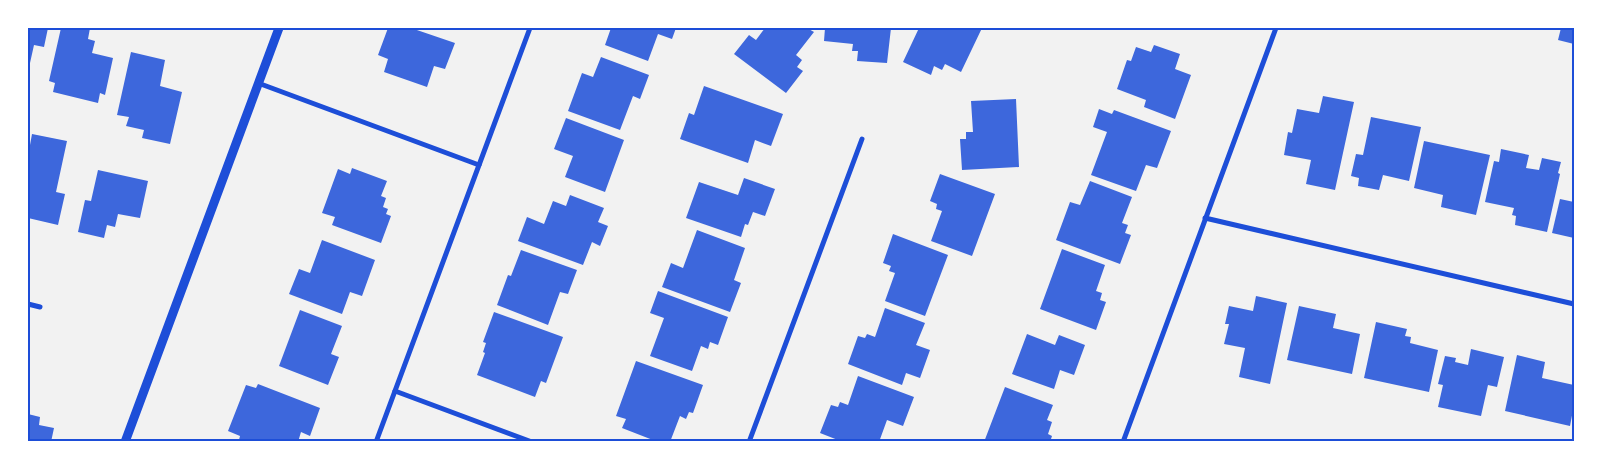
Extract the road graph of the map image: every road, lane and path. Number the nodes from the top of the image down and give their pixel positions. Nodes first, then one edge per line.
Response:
1 (279, 28) edge
2 (530, 28) edge
3 (1276, 28) edge
4 (258, 83) junction
5 (862, 139) dead end
6 (479, 164) junction
7 (1205, 218) junction
8 (28, 304) edge
9 (1574, 304) edge
10 (40, 307) dead end
11 (395, 390) junction
12 (125, 442) edge
13 (376, 442) edge
14 (532, 442) edge
15 (750, 442) edge
16 (1123, 442) edge

1 - 4 street
2 - 6 street
3 - 7 street
4 - 6 street
4 - 12 street
5 - 15 street
6 - 11 street
7 - 9 street
7 - 16 street
8 - 10 street
11 - 13 street
11 - 14 street

